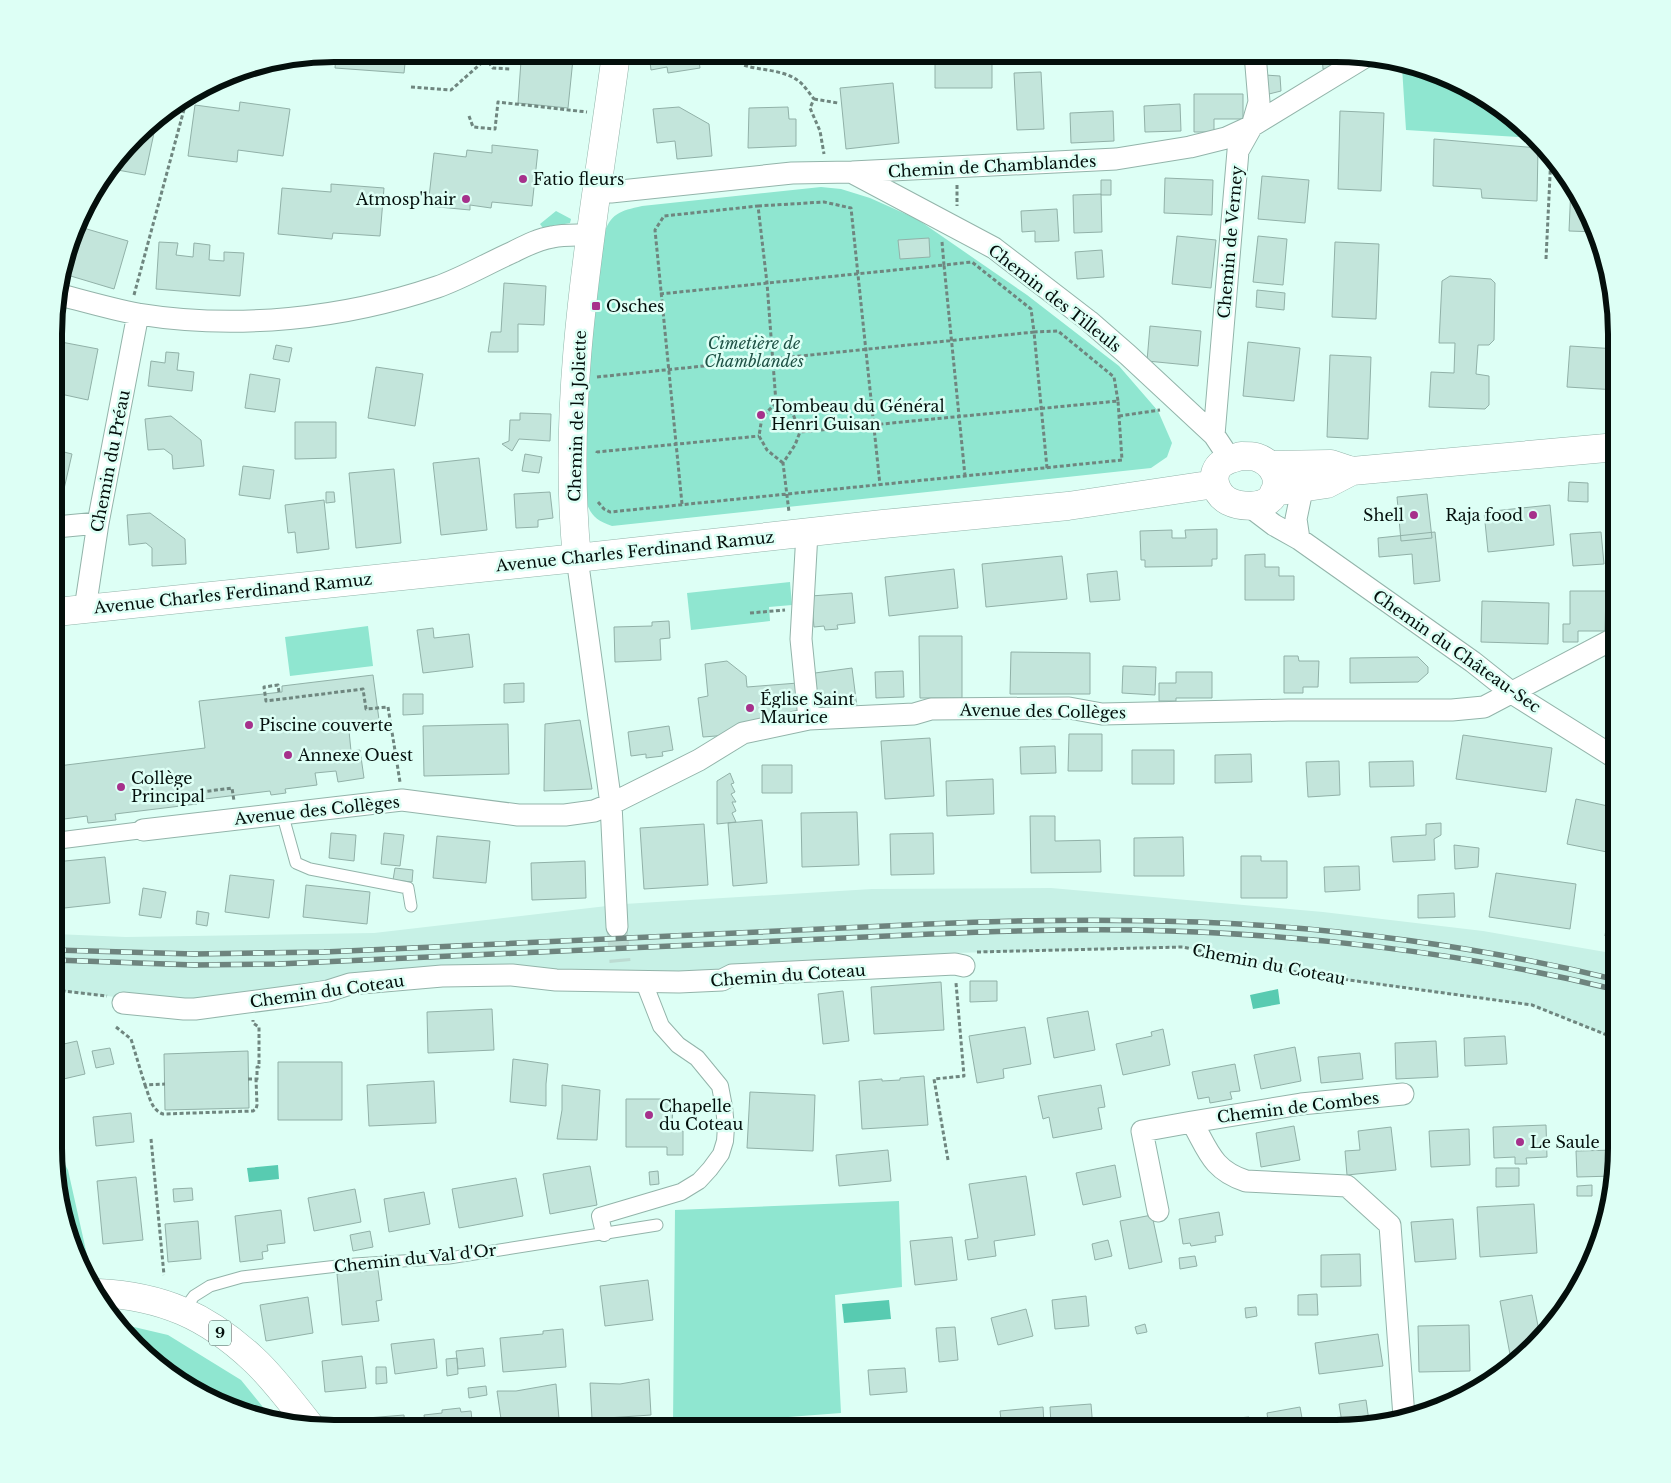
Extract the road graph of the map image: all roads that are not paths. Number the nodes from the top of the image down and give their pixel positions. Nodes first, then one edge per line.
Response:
1 (606, 62) edge
2 (1256, 62) edge
3 (1355, 63) edge
4 (1252, 126) junction
5 (852, 172) junction
6 (596, 192) junction
7 (590, 235) junction
8 (66, 295) edge
9 (135, 307) junction
10 (1214, 435) junction
11 (1608, 448) edge
12 (1230, 459) junction
13 (1352, 472) junction
14 (1215, 484) junction
15 (1311, 486) junction
16 (1267, 489) junction
17 (98, 523) junction
18 (798, 525) junction
19 (62, 526) edge
20 (1299, 539) junction
21 (578, 558) junction
22 (86, 609) junction
23 (62, 611) edge
24 (1608, 642) edge
25 (1512, 693) junction
26 (809, 719) junction
27 (1608, 753) edge
28 (611, 804) junction
29 (282, 814) junction
30 (143, 830) joint
31 (62, 841) edge
32 (411, 906) dead end
33 (617, 927) tunnel mouth
34 (959, 965) road end
35 (643, 980) junction
36 (124, 1003) road end
37 (1403, 1094) dead end
38 (1192, 1122) junction
39 (1158, 1211) dead end
40 (657, 1225) dead end
41 (604, 1233) junction
42 (104, 1293) edge
43 (183, 1311) junction
44 (1404, 1412) edge
45 (304, 1419) edge

1 - 6 street, Chemin de la Joliette
2 - 4 street, Chemin de Verney
3 - 4 street, Chemin de Chamblandes
4 - 5 street, Chemin de Chamblandes
4 - 10 street, Chemin de Verney
5 - 6 street, Chemin de Chamblandes
5 - 10 street, Chemin des Tilleuls
6 - 7 street, Chemin de la Joliette
7 - 9 street
7 - 21 street, Chemin de la Joliette
8 - 9 street
9 - 17 street, Chemin du Préau
10 - 12 street, Chemin des Tilleuls
11 - 13 street
12 - 14 street
12 - 16 street
13 - 15 street
13 - 16 street
14 - 16 street
14 - 18 street, Avenue Charles Ferdinand Ramuz
15 - 16 street
15 - 20 street
16 - 20 street, Chemin du Château-Sec
17 - 19 street
17 - 22 street, Chemin du Préau
18 - 21 street, Avenue Charles Ferdinand Ramuz
18 - 26 street
20 - 25 street, Chemin du Château-Sec
21 - 22 street, Avenue Charles Ferdinand Ramuz
21 - 28 street, Chemin de la Joliette
22 - 23 street, Avenue Charles Ferdinand Ramuz
24 - 25 street, Avenue des Collèges
25 - 26 street, Avenue des Collèges
25 - 27 street, Chemin du Château-Sec
26 - 28 street, Avenue des Collèges
28 - 29 street, Avenue des Collèges
28 - 33 street
29 - 30 street, Avenue des Collèges
29 - 32 lane
30 - 31 street, Avenue des Collèges
34 - 35 street, Chemin du Coteau
35 - 36 street, Chemin du Coteau
35 - 41 street
37 - 38 street, Chemin de Combes
38 - 39 street, Chemin de Combes
38 - 44 street, Chemin de Combes
40 - 41 lane, Chemin du Val d'Or
41 - 43 lane, Chemin du Val d'Or
42 - 43 street, 9
43 - 45 street, 9

